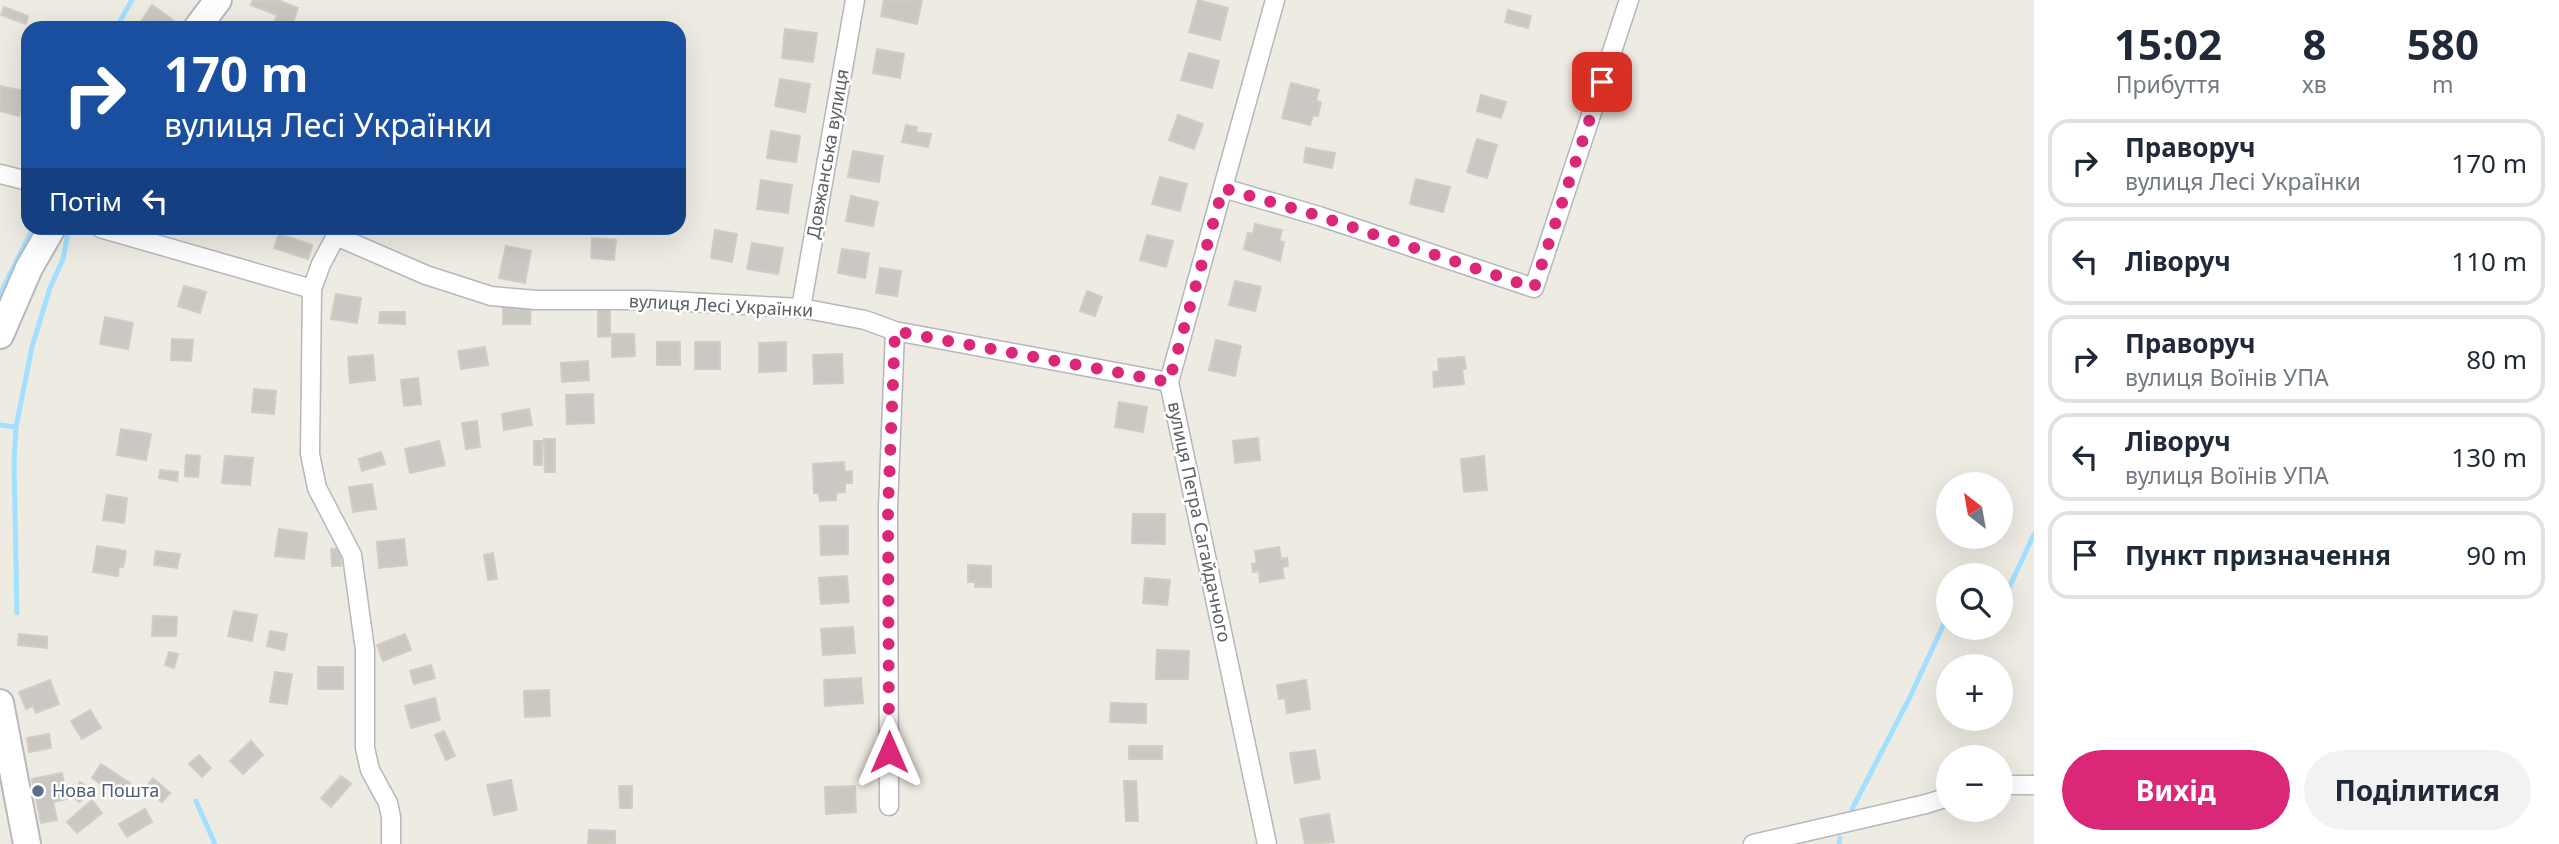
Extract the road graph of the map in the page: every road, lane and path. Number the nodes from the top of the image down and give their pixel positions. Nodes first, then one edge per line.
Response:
1 (218, 0) edge
2 (855, 0) edge
3 (1275, 0) edge
4 (1629, 0) edge
5 (202, 21) edge
6 (0, 174) edge
7 (21, 179) edge
8 (1223, 188) junction
9 (48, 235) edge
10 (124, 235) edge
11 (312, 289) junction
12 (801, 308) junction
13 (895, 331) junction
14 (0, 335) edge
15 (1169, 382) junction
16 (0, 703) edge
17 (1936, 801) edge
18 (889, 806) dead end
19 (27, 844) edge
20 (391, 844) edge
21 (1267, 844) edge
22 (1753, 844) edge

1 - 5 street
2 - 12 street, Довжанська вулиця
3 - 8 street, вулиця Петра Сагайдачного
4 - 8 street
6 - 7 street
8 - 15 street, вулиця Петра Сагайдачного
9 - 14 street
10 - 11 street
11 - 12 street, вулиця Лесі Українки
11 - 20 street, вулиця Лесі Українки
12 - 13 street, вулиця Лесі Українки
13 - 15 street, вулиця Лесі Українки
13 - 18 street
15 - 21 street, вулиця Петра Сагайдачного
16 - 19 street
17 - 22 street

